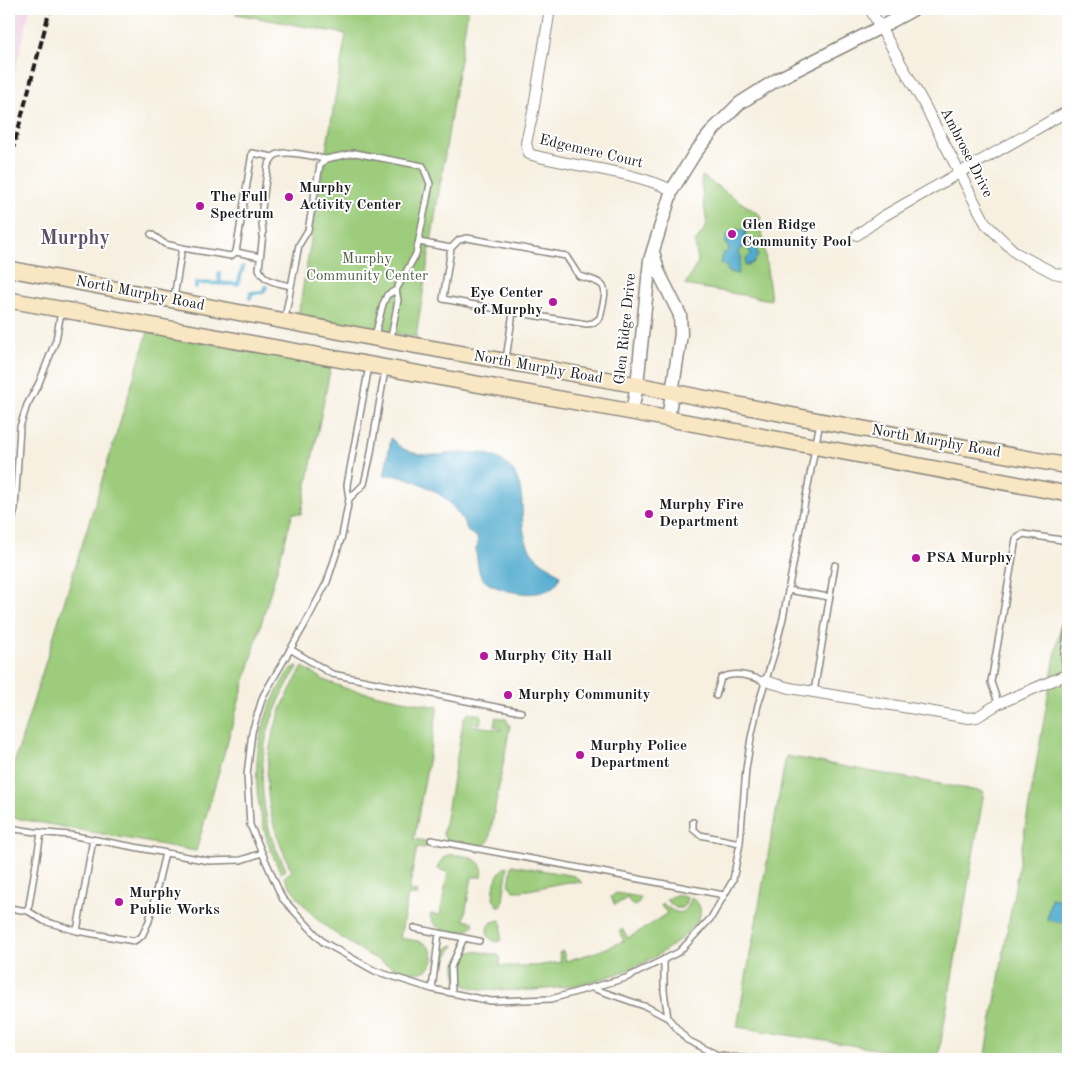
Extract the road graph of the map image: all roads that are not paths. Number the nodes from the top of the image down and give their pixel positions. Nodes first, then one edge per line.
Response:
1 (550, 9) edge
2 (870, 9) edge
3 (914, 9) edge
4 (881, 27) junction
5 (1068, 111) edge
6 (272, 157) junction
7 (326, 160) junction
8 (960, 172) junction
9 (672, 190) junction
10 (151, 234) dead end
11 (857, 235) dead end
12 (418, 242) junction
13 (182, 248) junction
14 (451, 248) junction
15 (652, 250) junction
16 (236, 252) junction
17 (260, 257) junction
18 (9, 269) edge
19 (1068, 276) edge
20 (291, 286) junction
21 (396, 290) junction
22 (9, 300) edge
23 (173, 300) junction
24 (61, 309) junction
25 (513, 312) junction
26 (284, 321) junction
27 (374, 338) junction
28 (390, 341) junction
29 (506, 362) junction
30 (369, 364) junction
31 (386, 367) junction
32 (637, 385) junction
33 (673, 392) junction
34 (632, 412) junction
35 (668, 418) junction
36 (820, 421) junction
37 (815, 447) junction
38 (1068, 466) edge
39 (1068, 494) edge
40 (349, 499) junction
41 (9, 533) edge
42 (1068, 541) edge
43 (834, 565) dead end
44 (788, 590) junction
45 (829, 597) junction
46 (1068, 629) edge
47 (290, 649) junction
48 (1067, 674) edge
49 (765, 681) junction
50 (814, 692) junction
51 (716, 696) dead end
52 (998, 704) junction
53 (521, 712) dead end
54 (692, 822) dead end
55 (9, 828) edge
56 (42, 833) junction
57 (93, 839) junction
58 (431, 840) dead end
59 (740, 843) junction
60 (165, 853) junction
61 (262, 853) junction
62 (724, 895) junction
63 (9, 908) edge
64 (28, 911) junction
65 (414, 928) dead end
66 (77, 931) junction
67 (439, 933) junction
68 (464, 938) junction
69 (479, 941) dead end
70 (664, 959) junction
71 (432, 988) junction
72 (592, 988) junction
73 (452, 993) junction
74 (668, 1018) junction
75 (761, 1059) edge

1 - 9 street, Edgemere Court
2 - 4 street, Ambrose Drive
3 - 4 street, Glen Ridge Drive
4 - 8 street, Ambrose Drive
4 - 9 street, Glen Ridge Drive
5 - 8 street
6 - 7 lane
6 - 16 lane
6 - 17 lane
7 - 12 lane
7 - 20 lane
8 - 11 street
8 - 19 street, Ambrose Drive
9 - 15 street, Glen Ridge Drive
10 - 13 lane
12 - 14 lane
12 - 21 lane
13 - 16 lane
13 - 23 lane
14 - 25 lane
14 - 25 lane
15 - 32 street, Glen Ridge Drive
15 - 33 street, Glen Ridge Drive
16 - 17 lane
17 - 20 lane
18 - 23 main road, North Murphy Road
20 - 26 lane
21 - 27 lane
21 - 28 lane
22 - 24 main road, North Murphy Road
23 - 26 main road, North Murphy Road
24 - 30 main road, North Murphy Road
24 - 41 lane
25 - 29 lane
26 - 27 main road, North Murphy Road
27 - 28 main road, North Murphy Road
27 - 30 main road
28 - 29 main road, North Murphy Road
28 - 31 main road
29 - 32 main road, North Murphy Road
30 - 31 main road, North Murphy Road
30 - 40 lane
31 - 34 main road, North Murphy Road
31 - 40 lane
32 - 33 main road, North Murphy Road
32 - 34 street, Glen Ridge Drive
33 - 35 street, Glen Ridge Drive
33 - 36 main road, North Murphy Road
34 - 35 main road, North Murphy Road
35 - 37 main road, North Murphy Road
36 - 37 lane
36 - 38 main road, North Murphy Road
37 - 39 main road, North Murphy Road
37 - 44 lane
40 - 47 lane
42 - 52 lane
43 - 45 lane
44 - 45 lane
44 - 49 lane
45 - 50 lane
46 - 48 lane
47 - 53 lane
47 - 61 lane
48 - 52 street
49 - 50 street
49 - 51 lane
49 - 59 lane
50 - 52 street
54 - 59 lane
55 - 56 lane
56 - 57 lane
56 - 64 lane
57 - 60 lane
57 - 66 lane
58 - 62 lane
59 - 62 lane
60 - 61 lane
60 - 66 lane
61 - 71 lane
62 - 70 lane
63 - 64 lane
64 - 66 lane
65 - 67 lane
67 - 68 lane
67 - 71 lane
68 - 69 lane
68 - 73 lane
70 - 72 lane
70 - 74 lane
71 - 73 lane
72 - 73 lane
72 - 74 lane
74 - 75 lane

